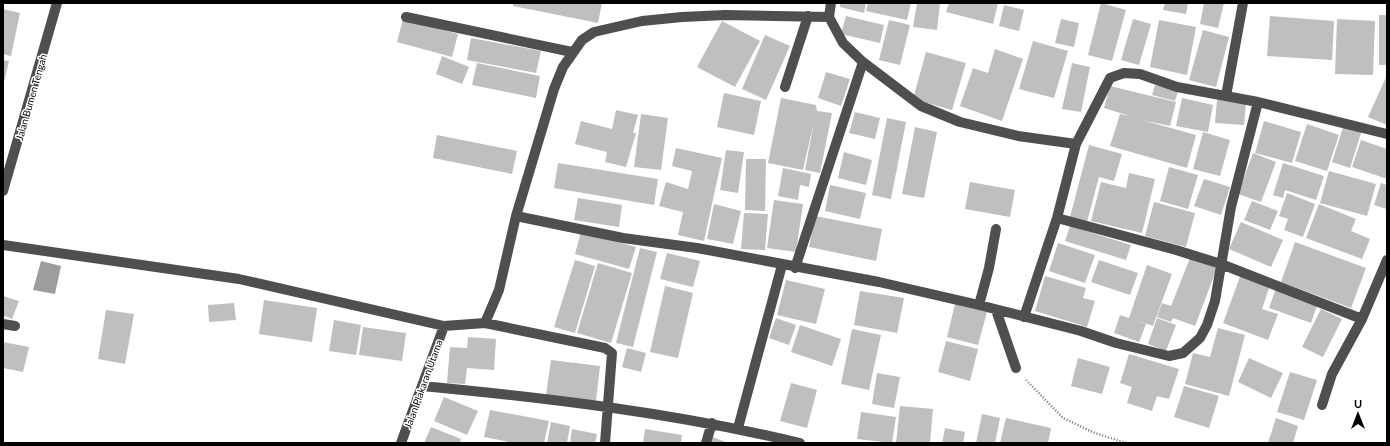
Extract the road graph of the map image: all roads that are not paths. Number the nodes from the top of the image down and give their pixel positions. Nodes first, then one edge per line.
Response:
1 (57, 3) edge
2 (831, 3) edge
3 (1243, 3) edge
4 (808, 16) junction
5 (406, 17) dead end
6 (829, 17) junction
7 (572, 52) junction
8 (863, 62) junction
9 (785, 87) dead end
10 (1226, 96) junction
11 (1258, 102) junction
12 (1387, 134) edge
13 (1076, 144) junction
14 (3, 191) edge
15 (516, 216) junction
16 (1057, 218) junction
17 (996, 229) dead end
18 (3, 245) edge
19 (1387, 260) edge
20 (1221, 264) junction
21 (782, 265) junction
22 (795, 268) junction
23 (979, 305) junction
24 (996, 310) junction
25 (1024, 317) junction
26 (1362, 319) junction
27 (484, 323) junction
28 (3, 324) edge
29 (15, 326) dead end
30 (444, 326) junction
31 (1016, 368) road end
32 (422, 386) junction
33 (1322, 405) dead end
34 (609, 407) junction
35 (712, 423) junction
36 (738, 428) junction
37 (781, 441) edge
38 (401, 443) edge
39 (606, 443) edge
40 (706, 443) edge
41 (800, 443) edge

1 - 14 street, Jalan Bumen Tengah
2 - 6 street
3 - 10 street
4 - 6 street
4 - 7 street
4 - 9 street
5 - 7 street
6 - 8 street
7 - 15 street
8 - 13 street
8 - 22 street
10 - 11 street
10 - 13 street
11 - 12 street
11 - 20 street
13 - 16 street
15 - 21 street
15 - 27 street
16 - 20 street
16 - 25 street
17 - 23 street
18 - 30 street
19 - 26 street
20 - 25 street
20 - 26 street
21 - 22 street
21 - 36 street
22 - 23 street
23 - 24 street
24 - 25 street
24 - 31 street
26 - 33 street
27 - 30 street
27 - 34 street
28 - 29 street
30 - 32 street, Jalan Plakaran Utama
32 - 34 street
32 - 38 street, Jalan Plakaran Utama
34 - 35 street
34 - 39 street
35 - 36 street
35 - 40 street
36 - 37 street
37 - 41 street

